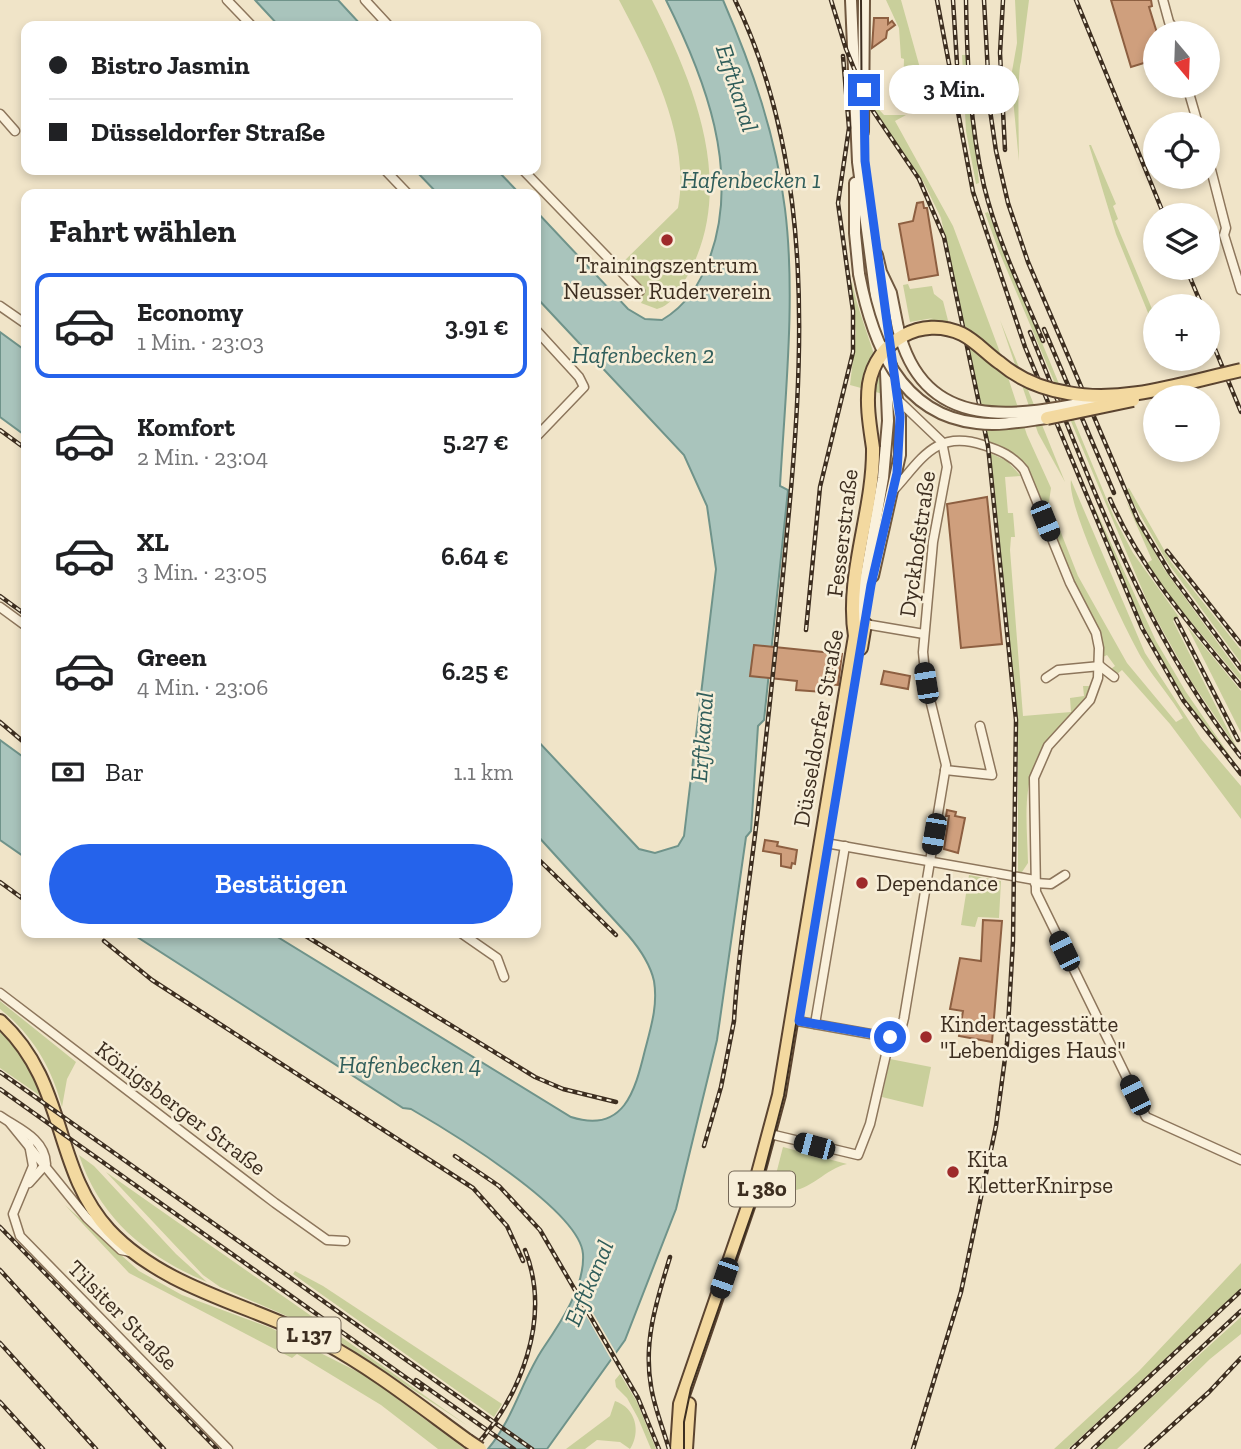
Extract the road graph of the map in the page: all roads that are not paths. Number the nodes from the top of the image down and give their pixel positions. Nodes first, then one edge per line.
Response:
1 (227, 0) edge
2 (365, 0) edge
3 (845, 0) edge
4 (851, 0) edge
5 (858, 0) edge
6 (864, 0) edge
7 (1166, 0) edge
8 (247, 21) edge
9 (385, 21) edge
10 (1173, 21) edge
11 (851, 24) junction
12 (0, 114) edge
13 (15, 131) dead end
14 (860, 137) junction
15 (390, 175) edge
16 (528, 175) edge
17 (403, 189) edge
18 (1216, 189) edge
19 (877, 255) junction
20 (1241, 290) edge
21 (640, 291) dead end
22 (0, 306) edge
23 (21, 321) edge
24 (541, 336) edge
25 (1241, 370) edge
26 (1241, 377) edge
27 (1124, 395) junction
28 (898, 400) junction
29 (1048, 418) joint
30 (925, 425) junction
31 (541, 432) edge
32 (901, 432) junction
33 (888, 439) junction
34 (943, 445) junction
35 (892, 492) junction
36 (872, 519) junction
37 (0, 607) edge
38 (21, 622) edge
39 (864, 624) junction
40 (924, 634) junction
41 (855, 636) joint
42 (1100, 666) junction
43 (1114, 677) dead end
44 (1046, 678) dead end
45 (980, 726) dead end
46 (945, 770) junction
47 (824, 843) junction
48 (845, 846) junction
49 (929, 862) junction
50 (1065, 875) dead end
51 (1035, 882) junction
52 (468, 938) edge
53 (504, 976) dead end
54 (0, 993) edge
55 (0, 1021) edge
56 (795, 1021) junction
57 (815, 1024) junction
58 (890, 1037) junction
59 (0, 1116) edge
60 (10, 1123) junction
61 (773, 1135) junction
62 (29, 1144) junction
63 (1241, 1160) edge
64 (46, 1164) junction
65 (17, 1198) junction
66 (345, 1241) dead end
67 (136, 1254) junction
68 (228, 1449) edge
69 (480, 1449) edge
70 (677, 1449) edge
71 (686, 1449) edge

1 - 8 street
2 - 9 street
3 - 11 main road
4 - 11 main road, Düsseldorfer Straße / L 380
5 - 14 main road, Düsseldorfer Straße
6 - 14 main road, Düsseldorfer Straße / L 380
7 - 10 street
11 - 14 main road, Düsseldorfer Straße / L 380
12 - 13 street
14 - 19 main road, Düsseldorfer Straße / L 380
14 - 29 main road, bridge
14 - 33 main road, Düsseldorfer Straße / L 380
15 - 17 street
16 - 21 street
18 - 20 street
19 - 27 main road, Fesserstraße, bridge
19 - 28 main road, Düsseldorfer Straße / L 380
22 - 23 street
24 - 31 street
25 - 27 main road, Fesserstraße, bridge
26 - 29 main road, bridge
27 - 36 main road, Fesserstraße, bridge
28 - 30 street, Dyckhofstraße
28 - 32 main road, Düsseldorfer Straße / L 380
30 - 32 street
30 - 34 street, Dyckhofstraße
32 - 35 main road, Düsseldorfer Straße / L 380
33 - 35 street
33 - 36 main road, Düsseldorfer Straße / L 380
34 - 35 street
34 - 40 street, Dyckhofstraße
34 - 42 street
35 - 36 street
35 - 39 main road, Düsseldorfer Straße / L 380
36 - 41 main road, Fesserstraße
37 - 38 street
39 - 40 street, Dyckhofstraße
39 - 47 main road, Düsseldorfer Straße / L 380
40 - 46 street, Dyckhofstraße
41 - 47 main road, Düsseldorfer Straße / L 380
42 - 43 street
42 - 44 street
42 - 51 street
45 - 46 street
46 - 49 street, Dyckhofstraße
47 - 48 street
47 - 56 main road, Düsseldorfer Straße / L 380
48 - 49 street
48 - 57 street
49 - 51 street
49 - 58 street, Dyckhofstraße
50 - 51 street
51 - 63 street
52 - 53 street
54 - 66 street, Königsberger Straße
55 - 67 main road, L 137
56 - 57 street
56 - 61 main road, Düsseldorfer Straße / L 380
57 - 58 street
58 - 61 street
59 - 60 street, Tilsiter Straße
60 - 62 street, Tilsiter Straße
60 - 64 street, Tilsiter Straße
61 - 70 main road, Düsseldorfer Straße / L 380
61 - 71 main road, Düsseldorfer Straße / L 380
62 - 64 street, Tilsiter Straße
62 - 65 street, Tilsiter Straße
64 - 65 street
64 - 67 street, Tilsiter Straße
65 - 68 street, Tilsiter Straße
67 - 69 main road, L 137, bridge

